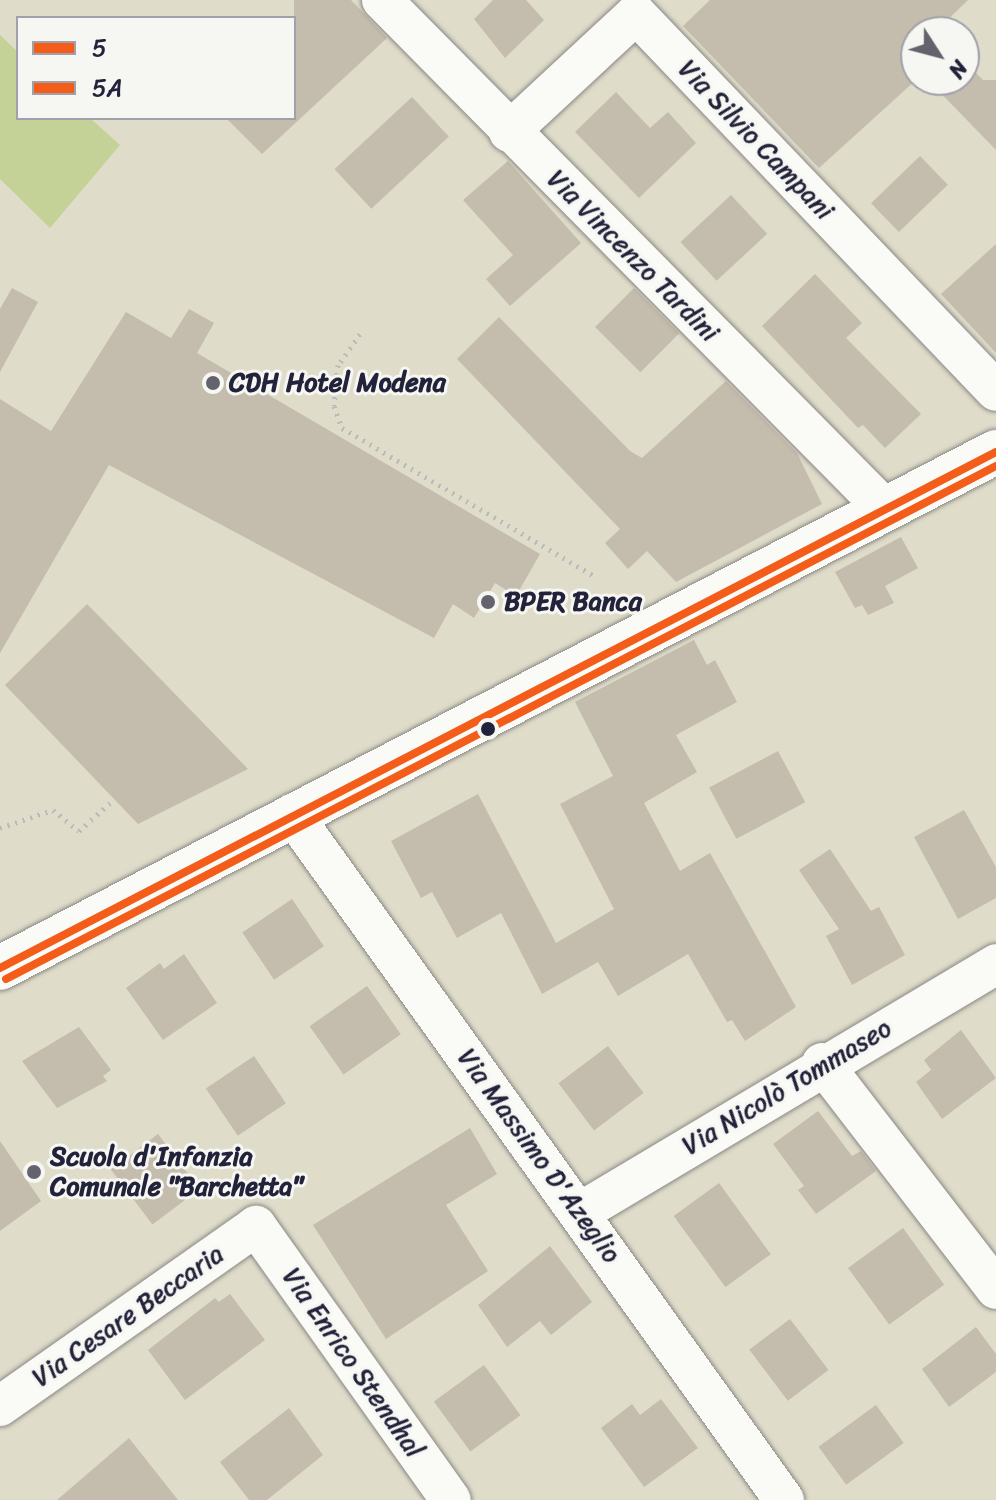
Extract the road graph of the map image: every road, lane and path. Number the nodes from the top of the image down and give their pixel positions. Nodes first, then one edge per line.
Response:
1 (382, 0) edge
2 (509, 132) junction
3 (360, 334) dead end
4 (996, 391) edge
5 (996, 452) edge
6 (886, 510) junction
7 (593, 575) dead end
8 (114, 799) dead end
9 (292, 814) junction
10 (0, 828) edge
11 (996, 964) edge
12 (0, 968) edge
13 (822, 1063) junction
14 (579, 1213) junction
15 (256, 1226) joint
16 (996, 1289) edge
17 (0, 1406) edge
18 (451, 1500) edge
19 (784, 1500) edge

1 - 2 street, Via Vincenzo Tardini
2 - 4 street, Via Silvio Campani
2 - 6 street, Via Vincenzo Tardini
3 - 7 path
5 - 6 street
6 - 9 street
8 - 10 path
9 - 12 street
9 - 14 street, Via Massimo D'Azeglio
11 - 13 street, Via Nicolò Tommaseo
13 - 14 street, Via Nicolò Tommaseo
13 - 16 street
14 - 19 street, Via Massimo D'Azeglio
15 - 17 street, Via Cesare Beccaria
15 - 18 street, Via Enrico Stendhal

